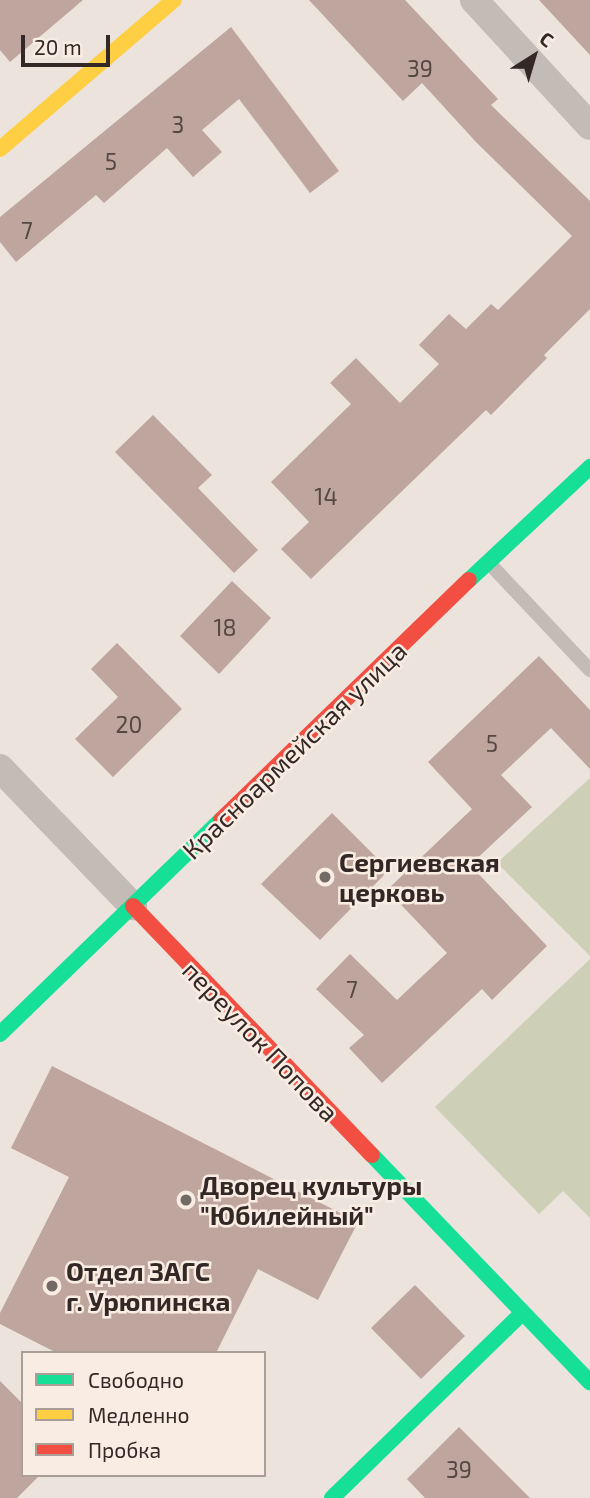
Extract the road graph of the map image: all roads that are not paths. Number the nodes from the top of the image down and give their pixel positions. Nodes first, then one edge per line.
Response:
1 (174, 0) edge
2 (474, 0) edge
3 (590, 125) edge
4 (0, 149) edge
5 (590, 467) edge
6 (488, 562) junction
7 (590, 670) edge
8 (0, 768) edge
9 (133, 906) junction
10 (0, 1034) edge
11 (522, 1313) junction
12 (590, 1382) edge
13 (332, 1498) edge

1 - 4 main road
2 - 3 street
5 - 6 main road, Красноармейская улица
6 - 7 lane
6 - 9 main road, Красноармейская улица
8 - 9 street, переулок Попова
9 - 10 main road, Красноармейская улица
9 - 11 main road, переулок Попова
11 - 12 main road, переулок Попова
11 - 13 main road

